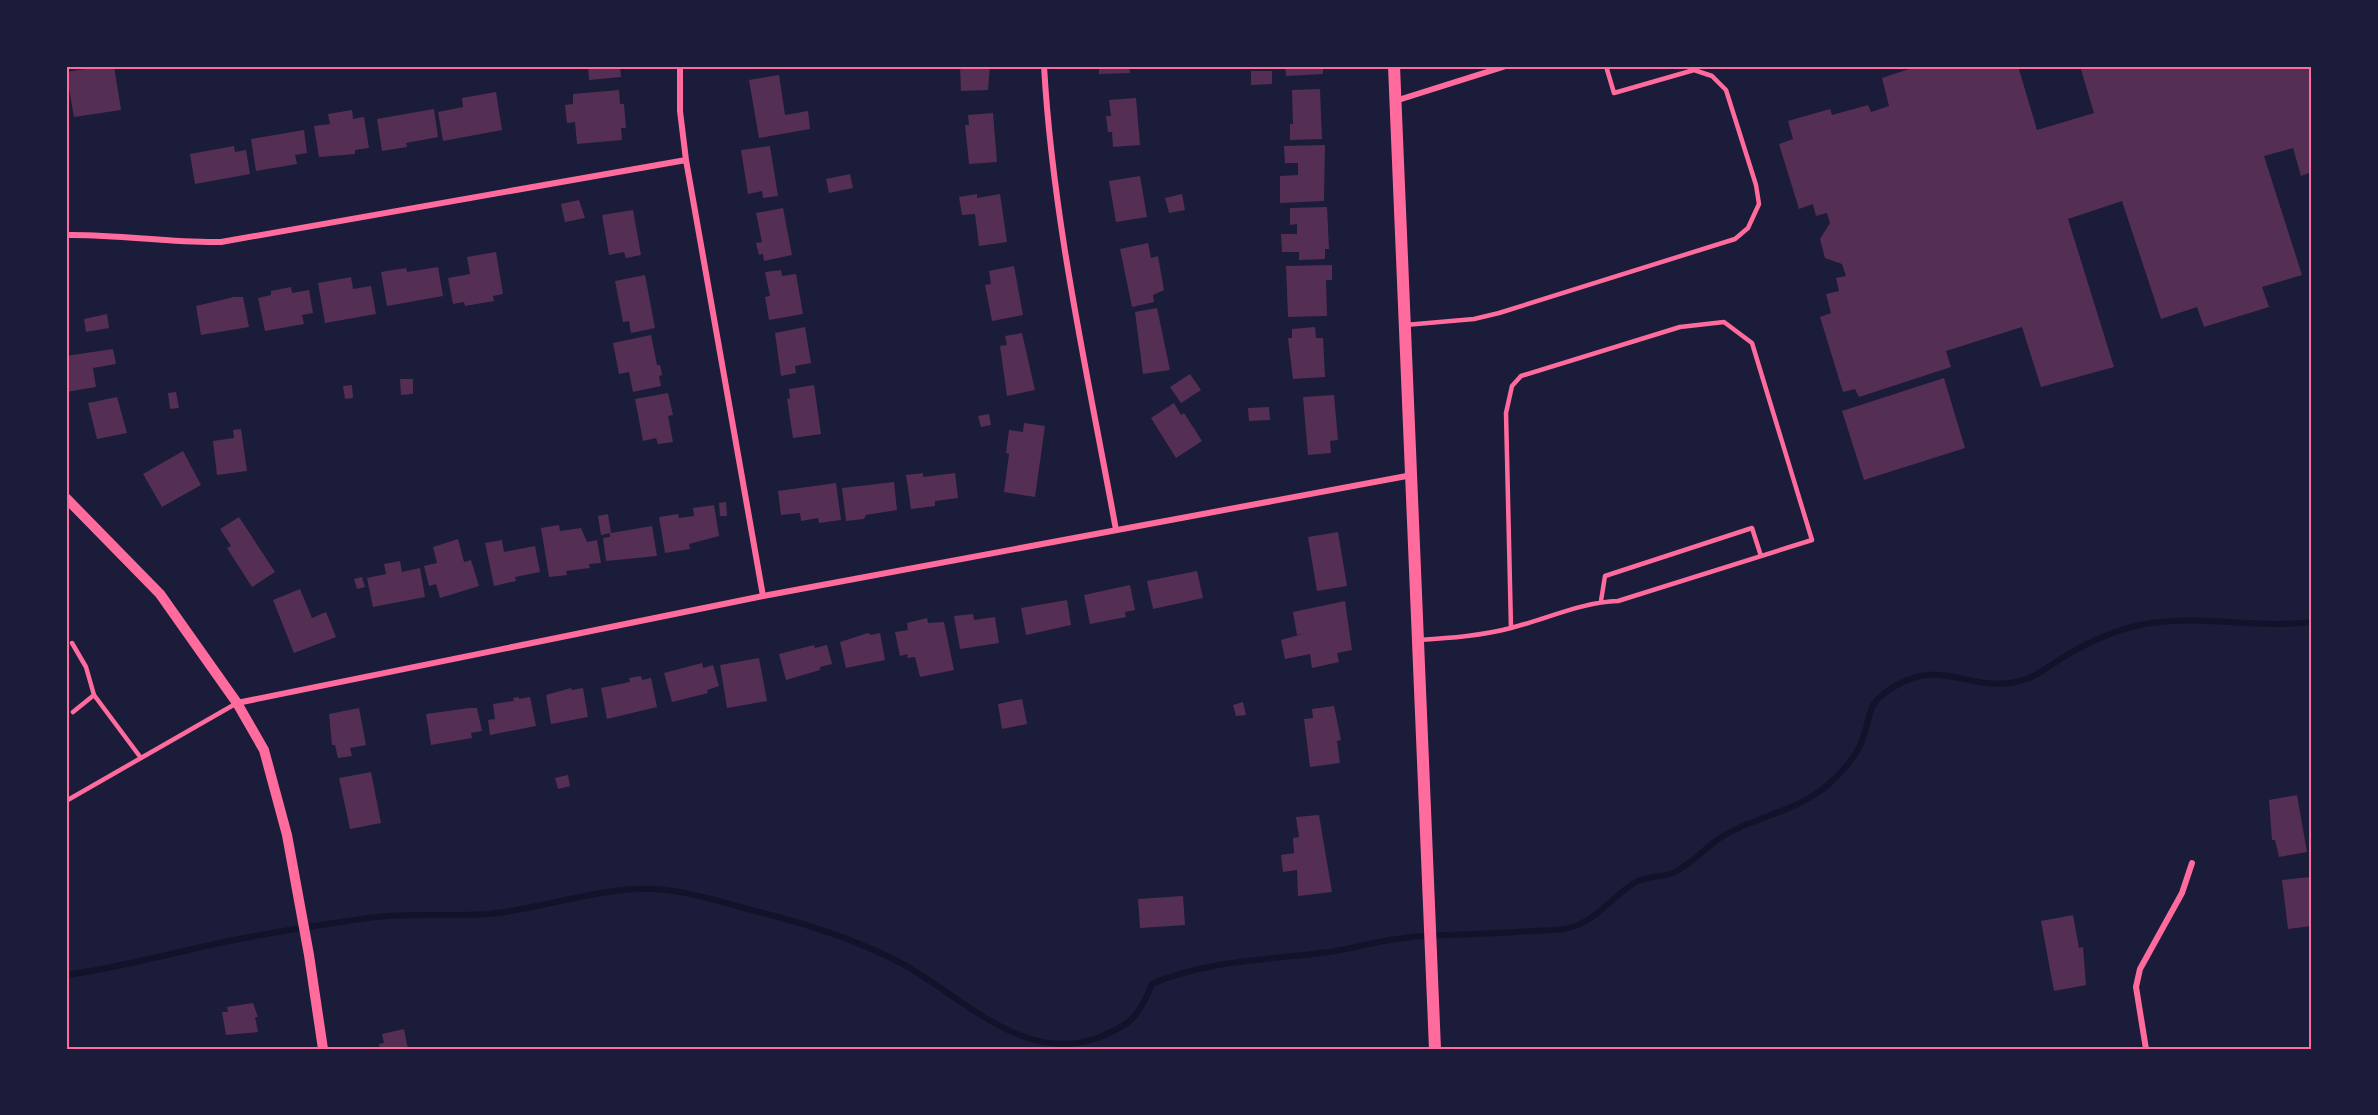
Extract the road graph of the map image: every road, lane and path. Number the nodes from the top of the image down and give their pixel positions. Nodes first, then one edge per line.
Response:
1 (680, 66) edge
2 (1044, 66) edge
3 (1394, 66) edge
4 (1506, 66) edge
5 (1606, 66) edge
6 (1395, 101) junction
7 (686, 160) junction
8 (66, 235) edge
9 (1405, 325) junction
10 (1412, 475) junction
11 (66, 498) edge
12 (1116, 530) junction
13 (1761, 556) junction
14 (763, 596) junction
15 (1601, 601) junction
16 (1511, 628) junction
17 (1419, 640) junction
18 (72, 643) dead end
19 (94, 695) junction
20 (237, 703) junction
21 (73, 711) dead end
22 (141, 758) junction
23 (66, 801) edge
24 (2192, 863) dead end
25 (323, 1049) edge
26 (1436, 1049) edge
27 (2146, 1049) edge

1 - 7 street
2 - 12 street
3 - 6 main road
4 - 6 street
5 - 9 lane
6 - 9 main road
7 - 8 street
7 - 14 street
9 - 10 main road
10 - 12 street
10 - 17 main road
11 - 20 street
12 - 14 street
13 - 15 lane
13 - 15 lane
13 - 16 lane
14 - 20 street
15 - 16 lane
16 - 17 lane
17 - 26 main road
18 - 19 lane
19 - 21 lane
19 - 22 lane
20 - 22 lane
20 - 25 street
22 - 23 lane
24 - 27 street

